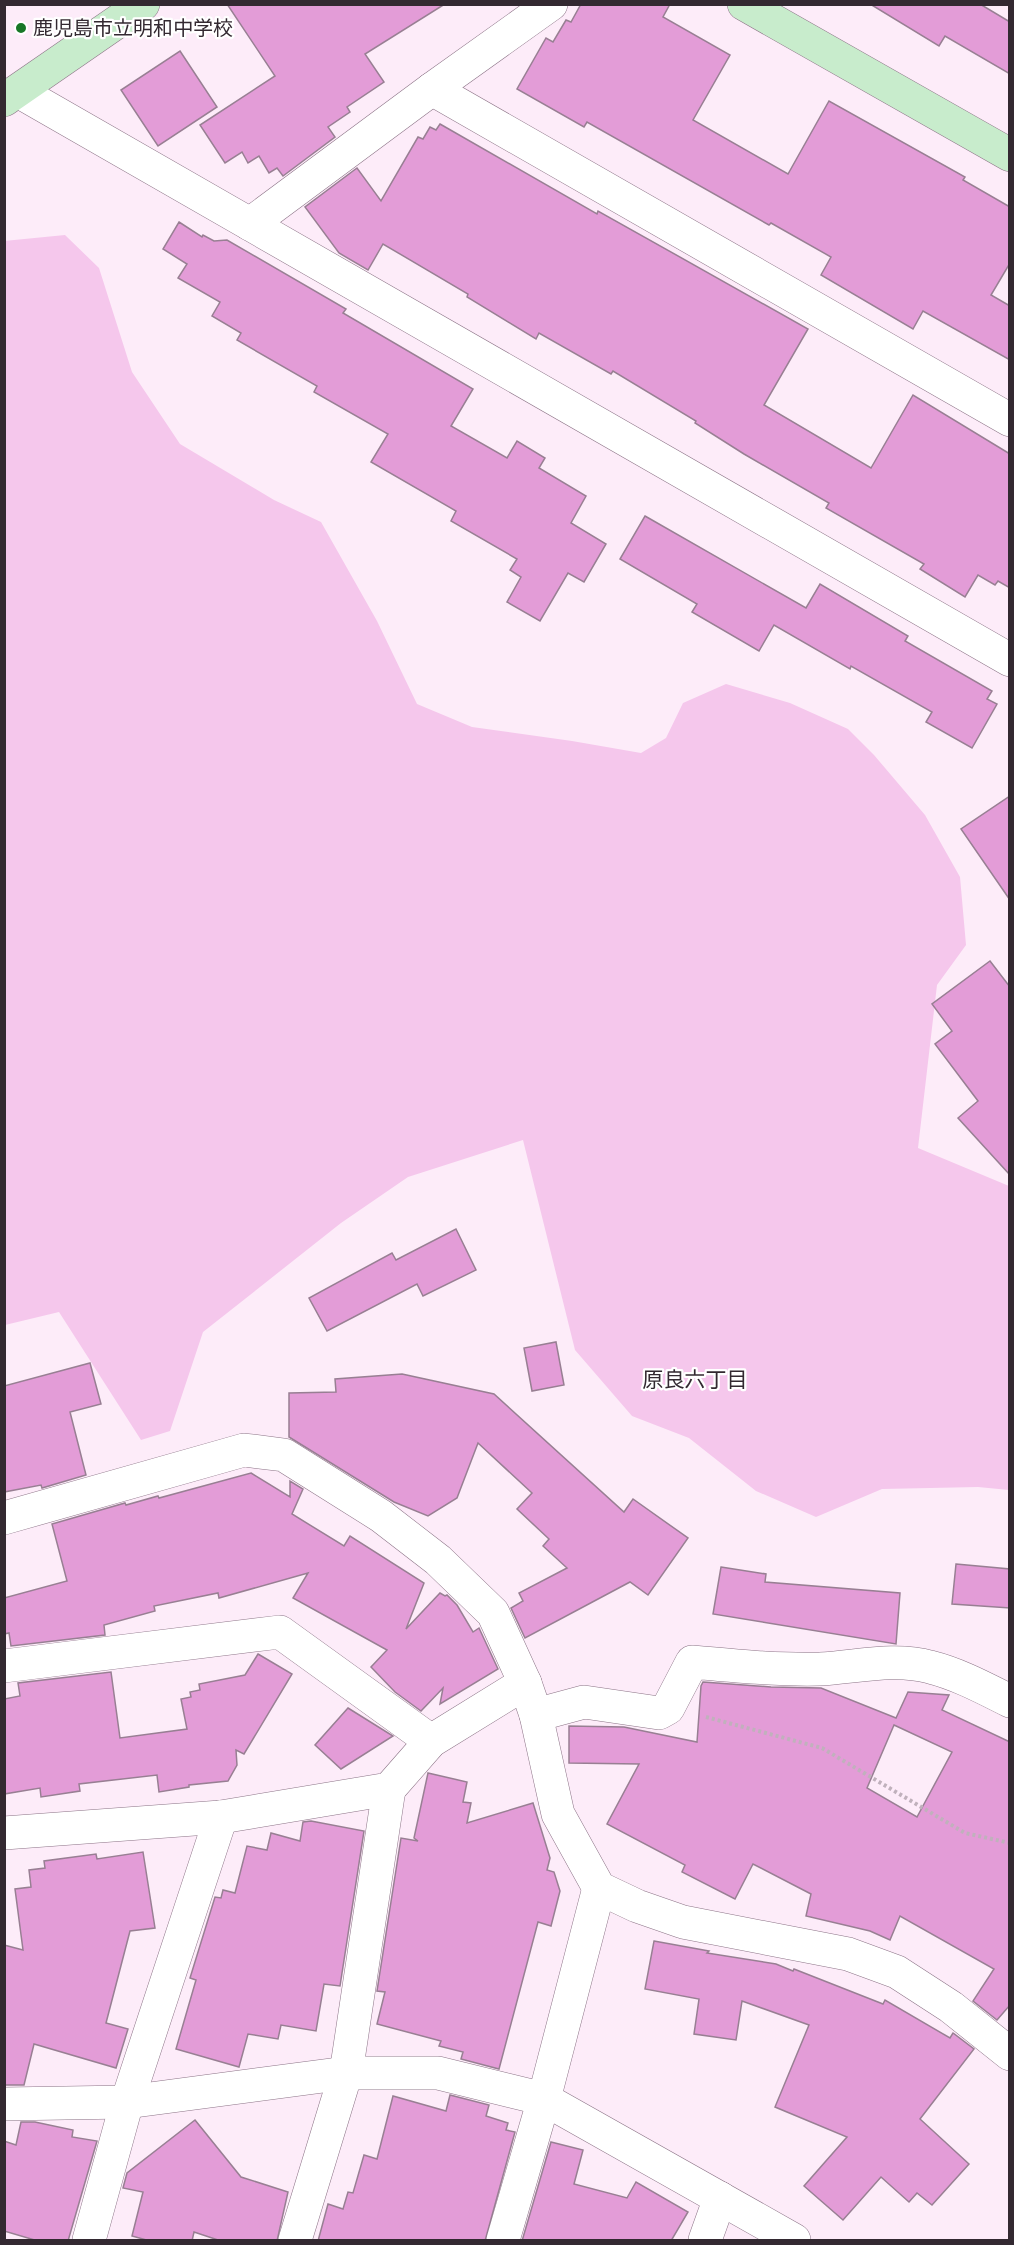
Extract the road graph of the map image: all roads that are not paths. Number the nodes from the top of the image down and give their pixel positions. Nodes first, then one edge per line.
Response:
1 (143, 4) edge
2 (551, 4) edge
3 (744, 4) edge
4 (432, 89) junction
5 (11, 95) edge
6 (1010, 155) edge
7 (250, 224) junction
8 (1010, 420) edge
9 (1010, 660) edge
10 (4, 1518) edge
11 (4, 1666) edge
12 (525, 1683) junction
13 (1010, 1701) edge
14 (536, 1715) junction
15 (431, 1741) junction
16 (388, 1789) junction
17 (220, 1817) junction
18 (4, 1833) edge
19 (599, 1888) junction
20 (1010, 2054) edge
21 (346, 2073) junction
22 (544, 2099) junction
23 (127, 2102) junction
24 (4, 2104) edge
25 (720, 2198) junction
26 (89, 2241) edge
27 (295, 2241) edge
28 (502, 2241) edge
29 (705, 2241) edge
30 (794, 2241) edge

1 - 5 street
2 - 4 street
3 - 6 street
4 - 7 street
4 - 8 street
5 - 7 street
7 - 9 street
10 - 12 street
11 - 15 street
12 - 14 street
12 - 15 street
13 - 14 street
14 - 19 street
15 - 16 street
16 - 17 street
16 - 21 street
17 - 18 street
17 - 23 street
19 - 20 street
19 - 22 street
21 - 22 street
21 - 23 street
21 - 27 street
22 - 25 street
22 - 28 street
23 - 24 street
23 - 26 street
25 - 29 street
25 - 30 street

